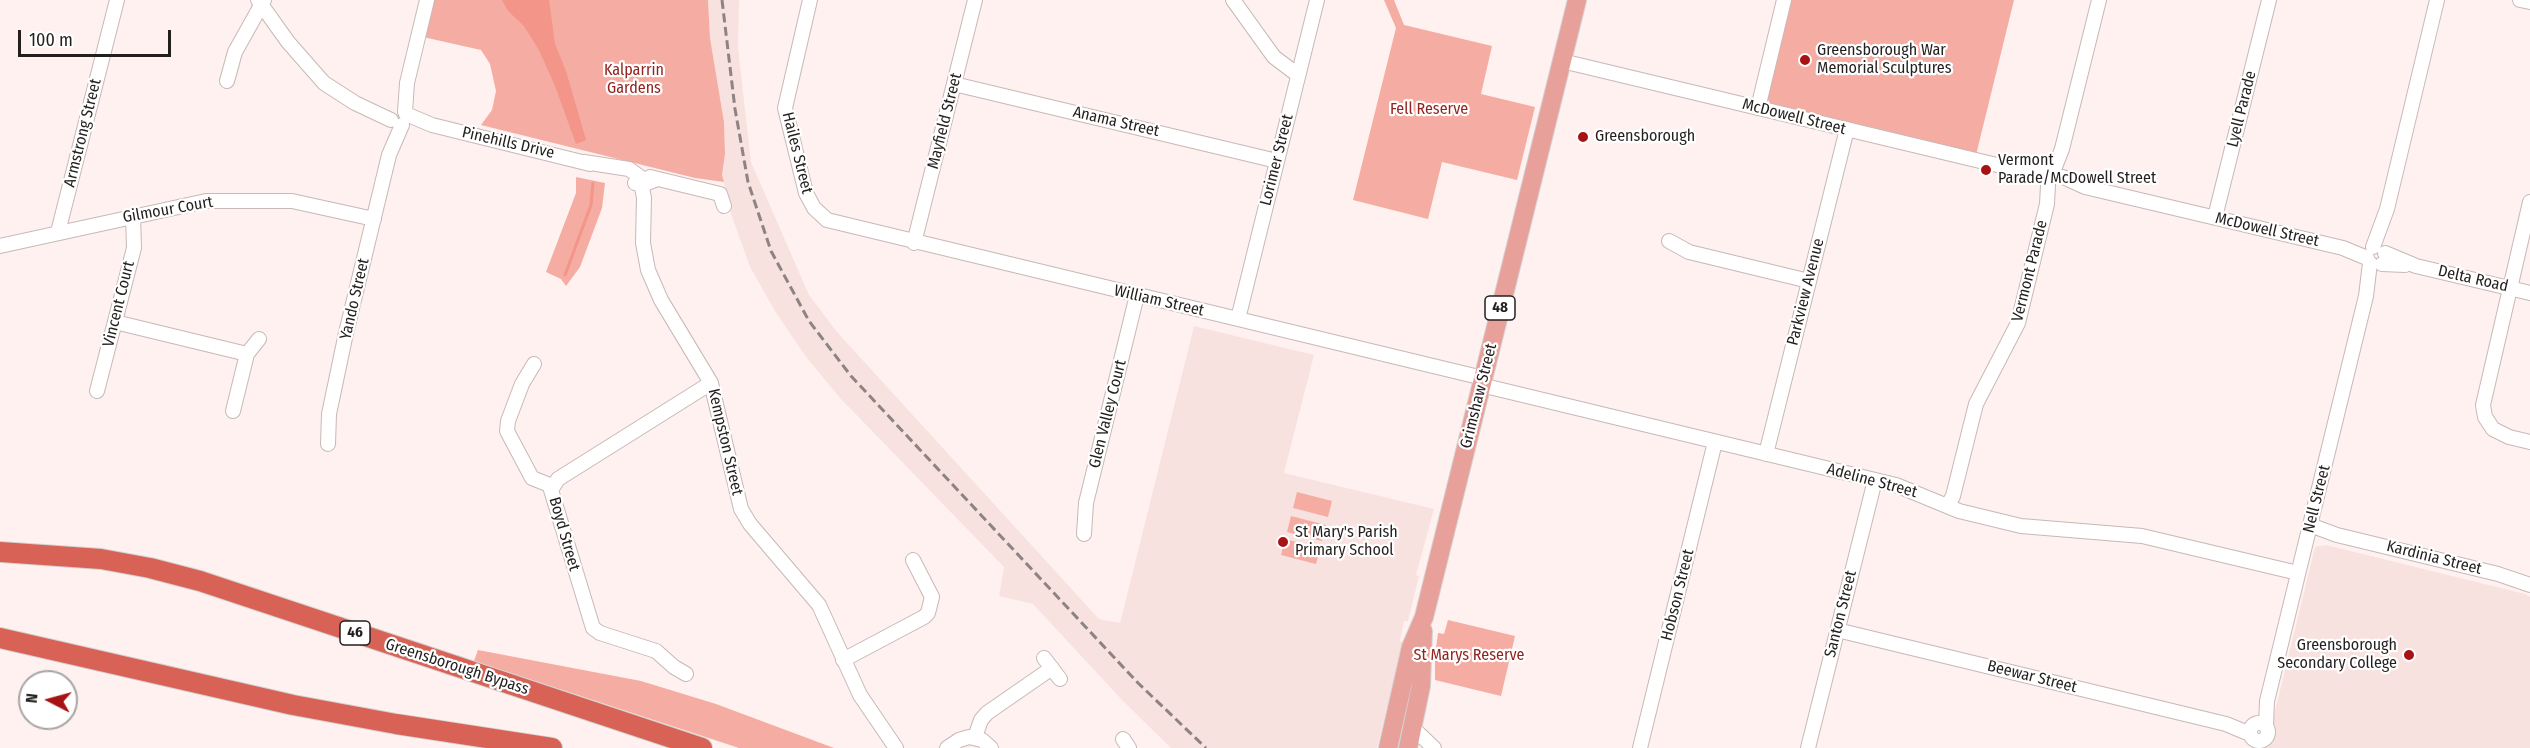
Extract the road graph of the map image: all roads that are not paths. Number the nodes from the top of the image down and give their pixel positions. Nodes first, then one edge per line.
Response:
1 (117, 0) edge
2 (427, 0) edge
3 (810, 0) edge
4 (975, 0) edge
5 (1233, 0) edge
6 (1317, 0) edge
7 (1577, 0) edge
8 (1784, 0) edge
9 (2099, 0) edge
10 (2269, 0) edge
11 (2437, 0) edge
12 (2520, 0) edge
13 (261, 1) edge
14 (2530, 2) edge
15 (1562, 61) junction
16 (1298, 75) junction
17 (227, 81) dead end
18 (954, 84) junction
19 (1758, 108) junction
20 (399, 117) junction
21 (1847, 129) junction
22 (1277, 161) junction
23 (2055, 179) junction
24 (640, 183) junction
25 (721, 195) dead end
26 (2530, 202) edge
27 (140, 214) junction
28 (2215, 217) junction
29 (374, 219) junction
30 (836, 224) joint
31 (58, 232) junction
32 (1669, 241) dead end
33 (914, 243) junction
34 (0, 246) edge
35 (2376, 256) junction
36 (1809, 281) junction
37 (2510, 288) junction
38 (2530, 293) edge
39 (1137, 296) junction
40 (1238, 319) junction
41 (115, 322) junction
42 (259, 339) dead end
43 (247, 354) junction
44 (534, 364) dead end
45 (1482, 382) junction
46 (711, 383) junction
47 (97, 391) dead end
48 (233, 411) dead end
49 (1715, 442) junction
50 (2530, 442) edge
51 (328, 444) dead end
52 (1766, 454) junction
53 (1875, 480) junction
54 (552, 486) junction
55 (1948, 505) junction
56 (2309, 529) junction
57 (1084, 534) dead end
58 (0, 552) edge
59 (912, 561) dead end
60 (2298, 573) junction
61 (2530, 585) edge
62 (1424, 617) junction
63 (1838, 630) junction
64 (0, 638) edge
65 (843, 660) junction
66 (1052, 668) dead end
67 (686, 674) dead end
68 (1394, 723) junction
69 (2257, 735) edge
70 (975, 737) junction
71 (1411, 742) edge
72 (552, 748) edge
73 (702, 748) edge
74 (896, 748) edge
75 (947, 748) edge
76 (991, 748) edge
77 (1388, 748) edge
78 (1434, 748) edge
79 (1640, 748) edge
80 (1808, 748) edge

1 - 31 street, Armstrong Street
2 - 20 street, Yando Street
3 - 30 street, Hailes Street
4 - 18 street, Mayfield Street
5 - 16 street
6 - 16 street, Lorimer Street
7 - 15 main road, Grimshaw Street / 48
8 - 19 street
9 - 23 street, Vermont Parade
10 - 28 street, Lyell Parade
11 - 35 street, Nell Street
12 - 14 street
13 - 17 street
13 - 20 street, Pinehills Drive
15 - 19 street, McDowell Street
15 - 45 main road, Grimshaw Street / 48
16 - 22 street, Lorimer Street
18 - 22 street, Anama Street
18 - 33 street, Mayfield Street
19 - 21 street, McDowell Street
20 - 24 street, Pinehills Drive
20 - 29 street, Yando Street
21 - 23 street, McDowell Street
21 - 36 street, Parkview Avenue
22 - 40 street, Lorimer Street
23 - 28 street, McDowell Street
23 - 55 street, Vermont Parade
24 - 25 street
24 - 46 street, Kempston Street
26 - 37 street
27 - 29 street, Gilmour Court
27 - 31 street, Gilmour Court
27 - 41 street, Vincent Court
28 - 35 street, McDowell Street
29 - 51 street, Yando Street
30 - 33 street, William Street
31 - 34 street, Gilmour Court
32 - 36 street
33 - 39 street, William Street
35 - 37 street, Delta Road
35 - 56 street, Nell Street
36 - 52 street, Parkview Avenue
37 - 38 street, Delta Road
37 - 50 street
39 - 40 street, William Street
39 - 57 street, Glen Valley Court
40 - 45 street, William Street
41 - 43 street
41 - 47 street, Vincent Court
42 - 43 street
43 - 48 street
44 - 54 street
45 - 49 street, Adeline Street
45 - 62 main road, Grimshaw Street / 48
46 - 54 street, Boyd Street
46 - 65 street, Kempston Street
49 - 52 street, Adeline Street
49 - 79 street, Hobson Street
52 - 53 street, Adeline Street
53 - 55 street, Adeline Street
53 - 63 street, Santon Street
54 - 67 street, Boyd Street
55 - 60 street, Adeline Street
56 - 60 street, Nell Street
56 - 61 street, Kardinia Street
58 - 73 highway, Greensborough Bypass / 46
59 - 65 street
60 - 69 street, Nell Street
62 - 68 main road, Grimshaw Street / 48
62 - 71 main road, Grimshaw Street / 48
63 - 69 street, Beewar Street
63 - 80 street, Santon Street
64 - 72 highway
65 - 74 street, Kempston Street
66 - 70 street
68 - 71 main road
68 - 77 main road, Grimshaw Street / 48
70 - 75 street
70 - 76 street
71 - 78 street

